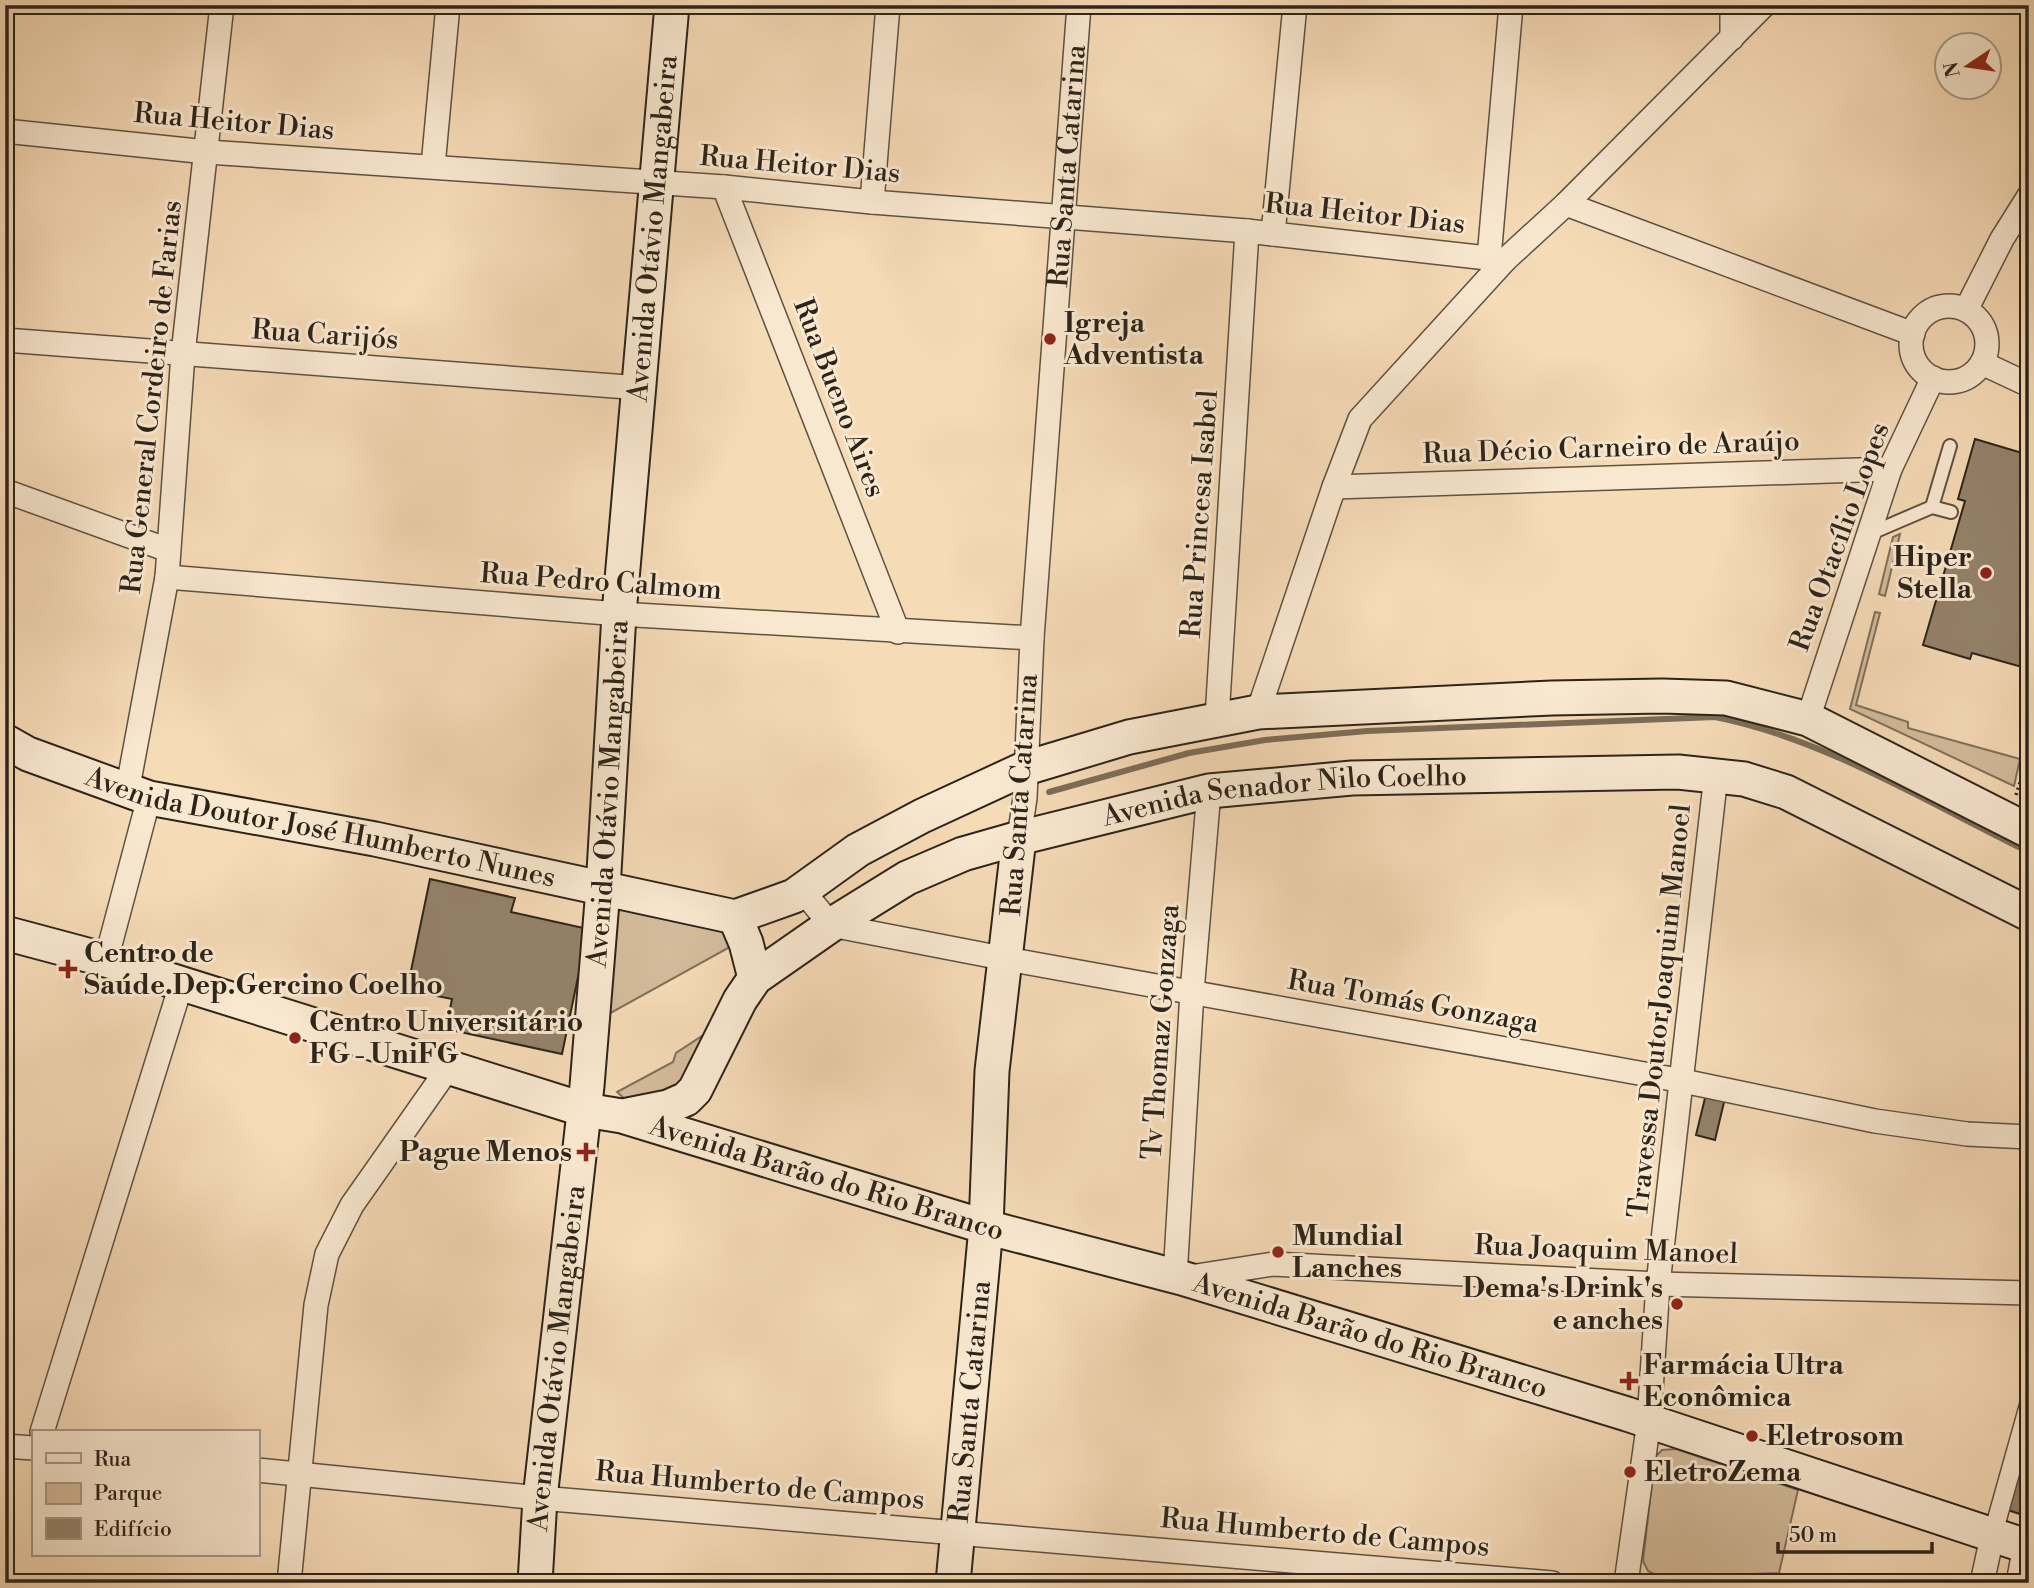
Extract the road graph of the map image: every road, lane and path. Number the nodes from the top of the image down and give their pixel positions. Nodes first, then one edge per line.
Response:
1 (222, 5) edge
2 (448, 5) edge
3 (672, 5) edge
4 (888, 5) edge
5 (1079, 5) edge
6 (1295, 5) edge
7 (1511, 5) edge
8 (1732, 5) edge
9 (1763, 5) edge
10 (1732, 38) junction
11 (5, 131) edge
12 (207, 152) junction
13 (433, 166) junction
14 (658, 182) junction
15 (724, 187) junction
16 (2029, 195) edge
17 (872, 202) junction
18 (1566, 204) junction
19 (1061, 216) junction
20 (1247, 231) junction
21 (1273, 234) junction
22 (1497, 259) junction
23 (1966, 310) junction
24 (1913, 334) junction
25 (5, 340) edge
26 (183, 354) junction
27 (1982, 363) junction
28 (1933, 379) junction
29 (2029, 385) edge
30 (641, 388) junction
31 (1950, 446) dead end
32 (1890, 470) junction
33 (1334, 486) junction
34 (5, 491) edge
35 (1932, 507) junction
36 (1951, 512) dead end
37 (1868, 534) junction
38 (168, 550) junction
39 (167, 577) junction
40 (619, 614) junction
41 (898, 632) junction
42 (1032, 638) junction
43 (1258, 712) junction
44 (1217, 718) junction
45 (1808, 719) junction
46 (5, 741) edge
47 (2029, 754) edge
48 (1026, 768) junction
49 (1716, 775) junction
50 (2018, 789) dead end
51 (1209, 791) junction
52 (138, 795) junction
53 (2029, 831) edge
54 (1019, 838) junction
55 (603, 889) junction
56 (803, 891) junction
57 (2029, 914) edge
58 (735, 917) junction
59 (831, 925) junction
60 (5, 933) edge
61 (106, 960) junction
62 (1007, 960) junction
63 (755, 978) junction
64 (181, 985) junction
65 (1192, 992) junction
66 (449, 1067) junction
67 (701, 1080) junction
68 (1683, 1081) junction
69 (585, 1110) junction
70 (622, 1116) junction
71 (2029, 1137) edge
72 (723, 1144) junction
73 (986, 1227) junction
74 (1178, 1278) junction
75 (1658, 1284) junction
76 (2029, 1293) edge
77 (2029, 1405) edge
78 (1649, 1421) junction
79 (43, 1430) edge
80 (5, 1446) edge
81 (32, 1448) edge
82 (259, 1470) edge
83 (297, 1474) junction
84 (540, 1498) junction
85 (958, 1531) junction
86 (1992, 1537) junction
87 (2027, 1547) edge
88 (1489, 1580) edge
89 (289, 1583) edge
90 (535, 1583) edge
91 (953, 1583) edge
92 (1552, 1583) edge
93 (1626, 1583) edge
94 (1982, 1583) edge
95 (2018, 1583) edge

1 - 12 street, Rua General Cordeiro de Farias
2 - 13 street
3 - 14 main road, Avenida Otávio Mangabeira
4 - 17 street
5 - 19 street, Rua Santa Catarina
6 - 21 street
7 - 22 street
8 - 10 street
9 - 10 street
10 - 18 street
11 - 12 street, Rua Heitor Dias
12 - 13 street, Rua Heitor Dias
12 - 26 street, Rua General Cordeiro de Farias
13 - 14 street, Rua Heitor Dias
14 - 15 street, Rua Heitor Dias
14 - 30 main road, Avenida Otávio Mangabeira
15 - 17 street, Rua Heitor Dias
15 - 41 street, Rua Bueno Aires
16 - 23 street
17 - 19 street, Rua Heitor Dias
18 - 22 street
18 - 24 street
19 - 20 street, Rua Heitor Dias
19 - 42 street, Rua Santa Catarina
20 - 21 street, Rua Heitor Dias
20 - 44 street, Rua Princesa Isabel
21 - 22 street, Rua Heitor Dias
22 - 33 street
23 - 24 street
23 - 27 street
24 - 28 street
25 - 26 street, Rua Carijós
26 - 30 street, Rua Carijós
26 - 38 street, Rua General Cordeiro de Farias
27 - 28 street
27 - 29 street
28 - 32 street, Rua Otacílio Lopes
30 - 40 main road, Avenida Otávio Mangabeira
31 - 35 lane
32 - 33 street, Rua Décio Carneiro de Araújo
32 - 37 street, Rua Otacílio Lopes
33 - 43 street
34 - 38 street
35 - 36 lane
35 - 37 lane
37 - 45 street, Rua Otacílio Lopes
38 - 39 street, Rua General Cordeiro de Farias
39 - 40 street, Rua Pedro Calmom
39 - 52 street, Rua General Cordeiro de Farias
40 - 41 street, Rua Pedro Calmom
40 - 55 main road, Avenida Otávio Mangabeira
41 - 42 street, Rua Pedro Calmom
42 - 48 street, Rua Santa Catarina
43 - 44 main road
43 - 45 main road
44 - 48 main road
45 - 53 main road
46 - 52 main road, Avenida Doutor José Humberto Nunes
47 - 50 path
48 - 54 street, Rua Santa Catarina
48 - 56 main road
49 - 51 main road, Avenida Senador Nilo Coelho
49 - 57 main road, Avenida Senador Nilo Coelho
49 - 68 street, Travessa DoutorJoaquim Manoel
51 - 54 main road, Avenida Senador Nilo Coelho
51 - 65 street, Tv Thomaz Gonzaga
52 - 55 main road, Avenida Doutor José Humberto Nunes
52 - 61 street, Rua General Cordeiro de Farias
54 - 59 main road, Avenida Senador Nilo Coelho
54 - 62 main road, Rua Santa Catarina
55 - 58 main road, Avenida Doutor José Humberto Nunes
55 - 69 main road, Avenida Otávio Mangabeira
56 - 58 main road, Avenida Doutor José Humberto Nunes
56 - 59 street
58 - 63 main road
59 - 62 street, Rua Tomás Gonzaga
59 - 63 main road, Avenida Senador Nilo Coelho
60 - 61 main road, Avenida Barão do Rio Branco
61 - 64 main road, Avenida Barão do Rio Branco
62 - 65 street, Rua Tomás Gonzaga
62 - 73 main road, Rua Santa Catarina
63 - 67 main road, Avenida Senador Nilo Coelho
64 - 66 main road, Avenida Barão do Rio Branco
64 - 79 street
65 - 68 street, Rua Tomás Gonzaga
65 - 74 street, Tv Thomaz Gonzaga
66 - 69 main road, Avenida Barão do Rio Branco
66 - 83 street
67 - 70 main road, Avenida Senador Nilo Coelho
67 - 72 main road
68 - 71 street, Rua Tomás Gonzaga
68 - 75 street, Travessa DoutorJoaquim Manoel
69 - 70 main road, Avenida Barão do Rio Branco
69 - 84 main road, Avenida Otávio Mangabeira
70 - 72 main road, Avenida Barão do Rio Branco
72 - 73 main road, Avenida Barão do Rio Branco
73 - 74 main road, Avenida Barão do Rio Branco
73 - 85 main road, Rua Santa Catarina
74 - 75 street, Rua Joaquim Manoel
74 - 78 main road, Avenida Barão do Rio Branco
75 - 76 street, Rua Joaquim Manoel
75 - 78 street, Travessa DoutorJoaquim Manoel
77 - 86 street
78 - 86 main road, Avenida Barão do Rio Branco
78 - 93 street, Travessa DoutorJoaquim Manoel
80 - 81 street
82 - 83 street, Rua Humberto de Campos
83 - 84 street, Rua Humberto de Campos
83 - 89 street
84 - 85 street, Rua Humberto de Campos
84 - 90 main road, Avenida Otávio Mangabeira
85 - 88 street, Rua Humberto de Campos
85 - 91 main road, Rua Santa Catarina
86 - 87 main road, Avenida Barão do Rio Branco
86 - 94 street
87 - 95 street
88 - 92 street, Rua Humberto de Campos

